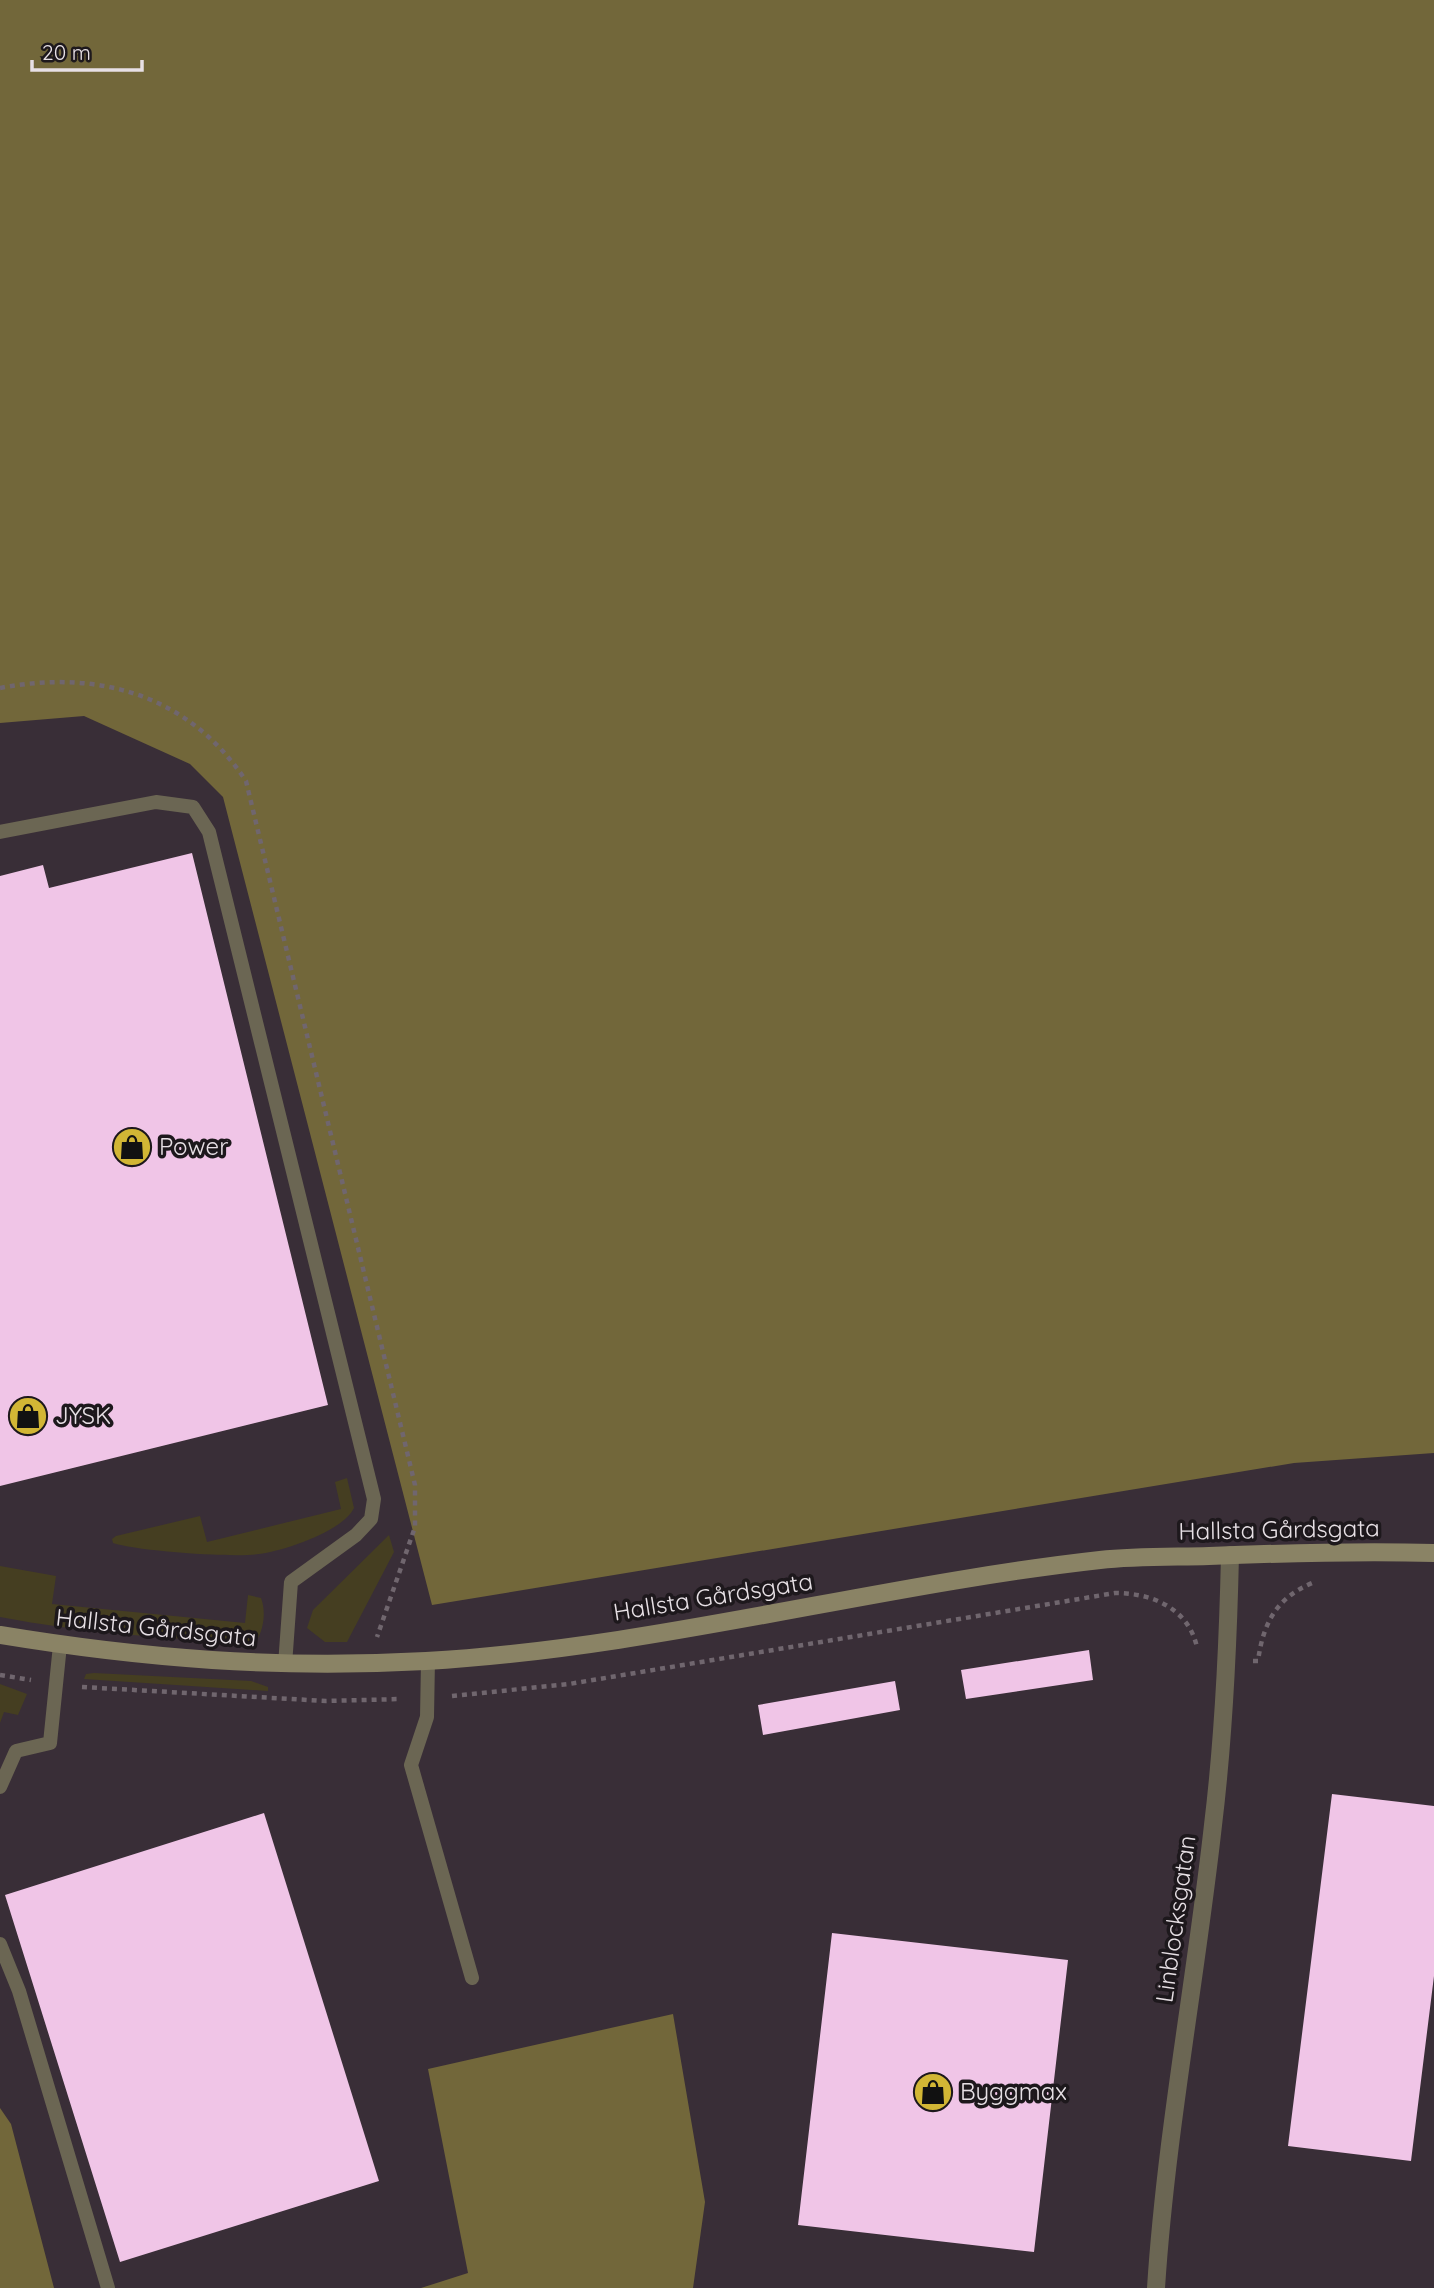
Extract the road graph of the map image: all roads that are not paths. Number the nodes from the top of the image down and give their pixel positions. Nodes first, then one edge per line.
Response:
1 (0, 832) edge
2 (1434, 1553) edge
3 (1230, 1555) junction
4 (0, 1635) edge
5 (60, 1645) junction
6 (428, 1660) junction
7 (285, 1665) junction
8 (0, 1787) edge
9 (0, 1944) edge
10 (472, 1978) dead end
11 (108, 2288) edge
12 (1156, 2288) edge

1 - 7 lane
2 - 3 street, Hallsta Gårdsgata
3 - 6 street, Hallsta Gårdsgata
3 - 12 street, Linblocksgatan
4 - 5 street, Hallsta Gårdsgata
5 - 7 street, Hallsta Gårdsgata
5 - 8 lane
6 - 7 street, Hallsta Gårdsgata
6 - 10 lane
9 - 11 lane

